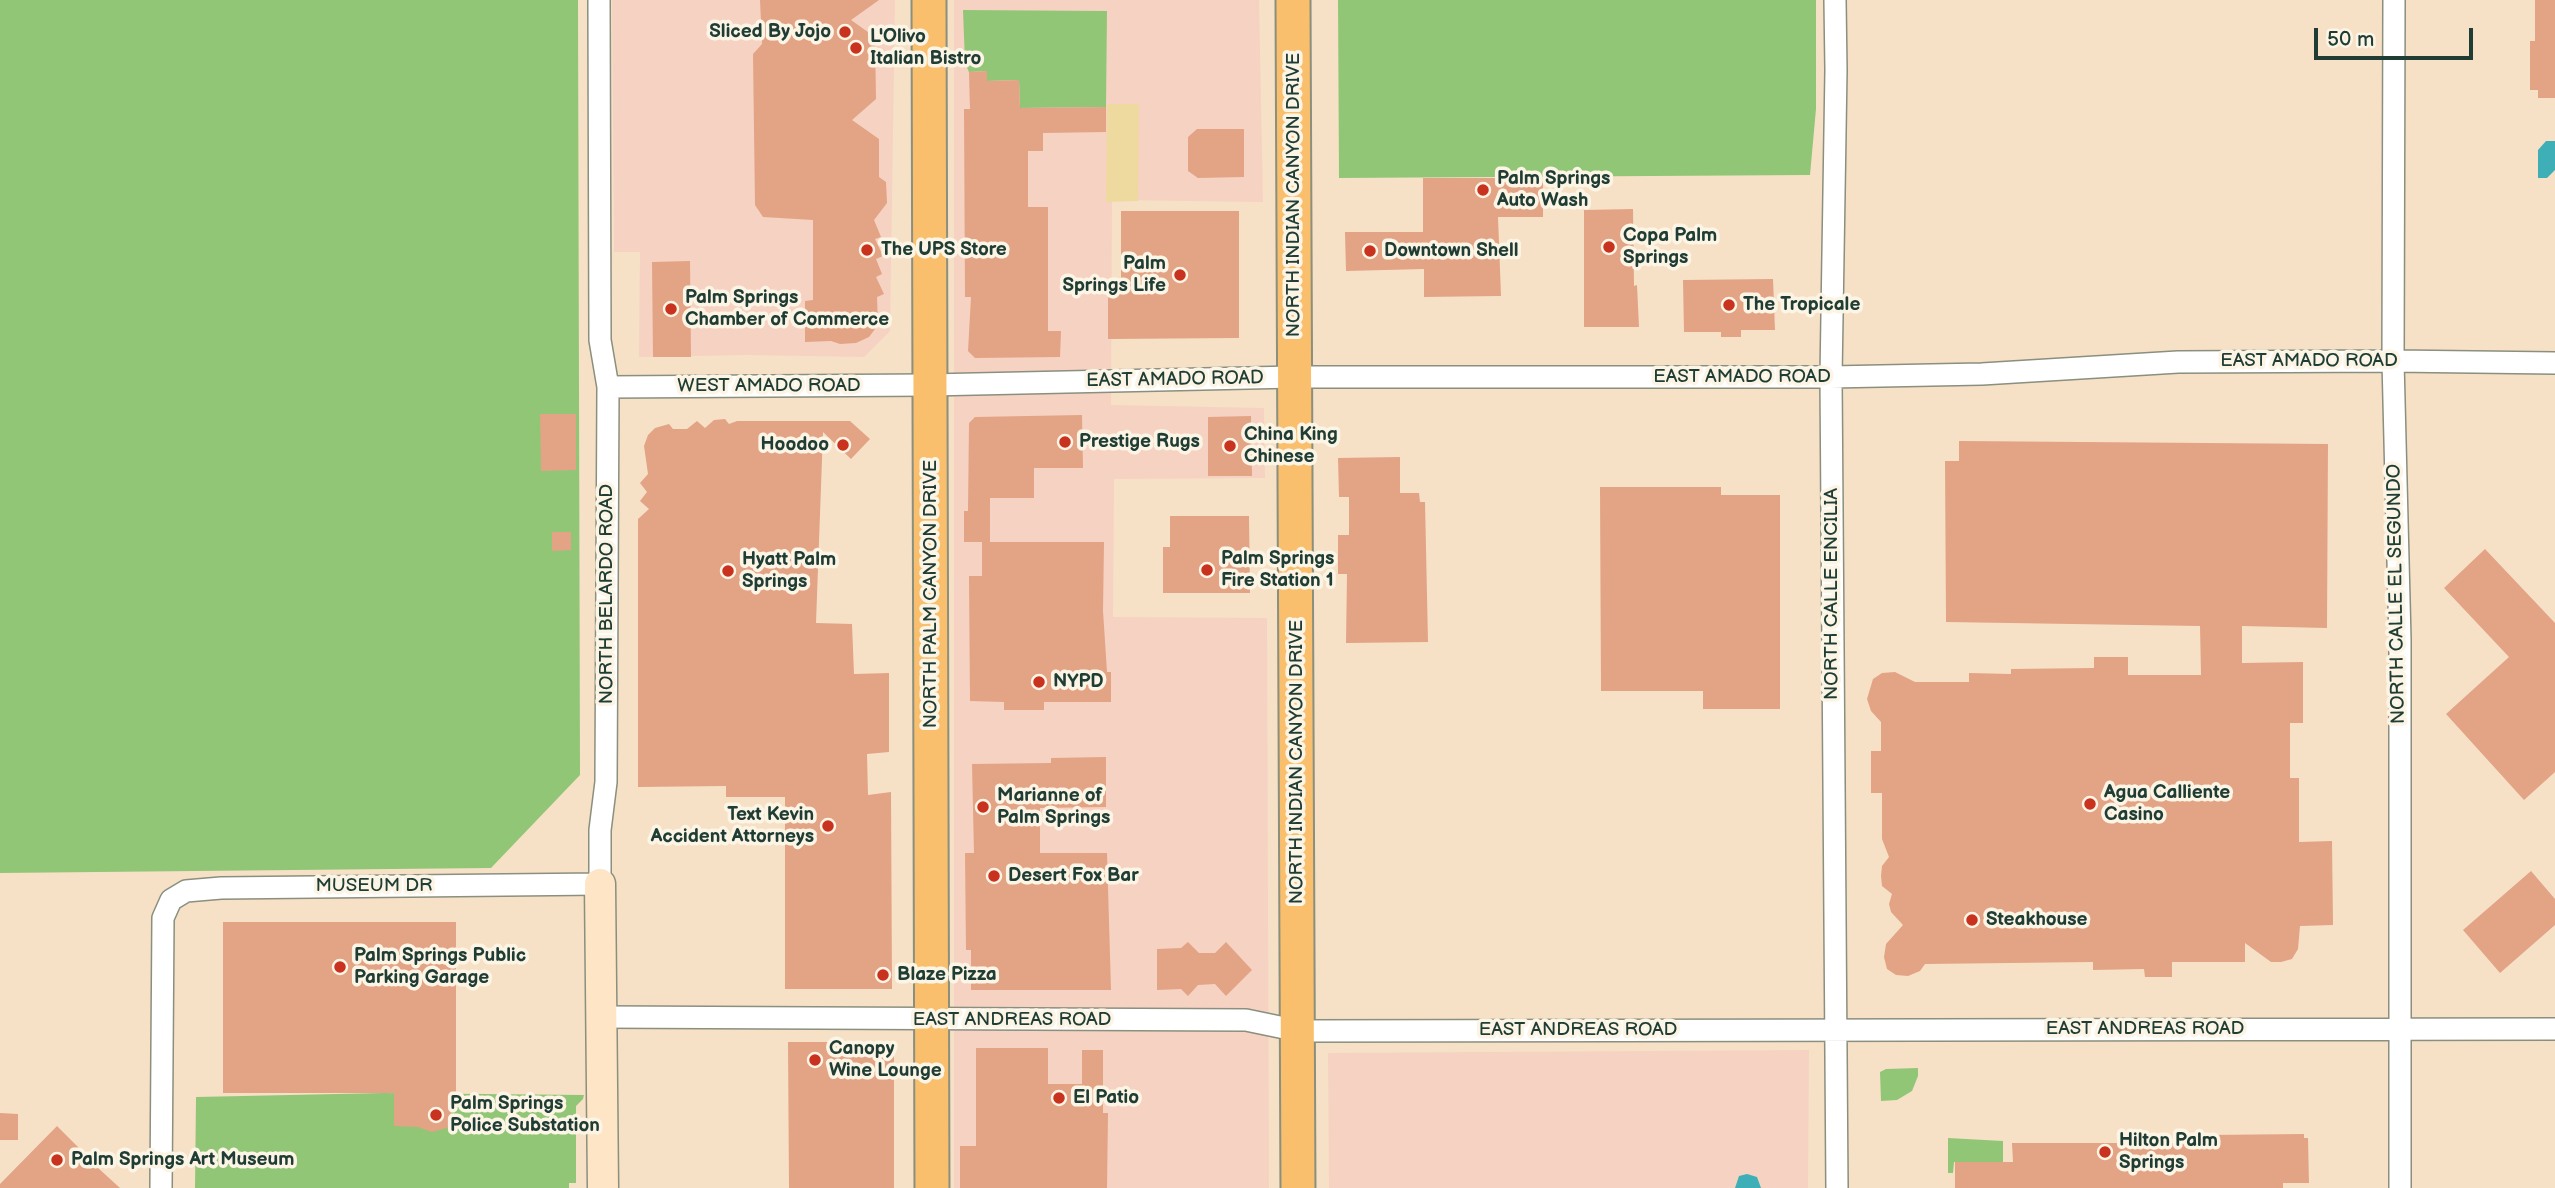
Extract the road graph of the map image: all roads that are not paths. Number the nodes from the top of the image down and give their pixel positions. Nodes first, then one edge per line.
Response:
1 (599, 0) edge
2 (929, 0) edge
3 (1293, 0) edge
4 (1835, 0) edge
5 (2394, 0) edge
6 (2393, 360) junction
7 (2555, 363) edge
8 (1294, 377) junction
9 (1830, 377) junction
10 (929, 385) junction
11 (608, 387) junction
12 (600, 884) junction
13 (601, 1017) junction
14 (932, 1020) junction
15 (1836, 1029) junction
16 (2400, 1029) junction
17 (2555, 1029) edge
18 (1299, 1031) junction
19 (161, 1188) edge
20 (603, 1188) edge
21 (932, 1188) edge
22 (1298, 1188) edge
23 (1837, 1188) edge
24 (2400, 1188) edge

1 - 11 street, NORTH BELARDO ROAD
2 - 10 main road, NORTH PALM CANYON DRIVE
3 - 8 main road, NORTH INDIAN CANYON DRIVE
4 - 9 street, NORTH CALLE ENCILIA
5 - 6 street, NORTH CALLE EL SEGUNDO
6 - 7 street, EAST AMADO ROAD
6 - 9 street, EAST AMADO ROAD
6 - 16 street, NORTH CALLE EL SEGUNDO
8 - 9 street, EAST AMADO ROAD
8 - 10 street, EAST AMADO ROAD
8 - 18 main road, NORTH INDIAN CANYON DRIVE
9 - 15 street, NORTH CALLE ENCILIA
10 - 11 street, WEST AMADO ROAD
10 - 14 main road, NORTH PALM CANYON DRIVE
11 - 12 street, NORTH BELARDO ROAD
12 - 13 street, NORTH BELARDO ROAD
12 - 19 street, MUSEUM DR
13 - 14 street, EAST ANDREAS ROAD
13 - 20 street, NORTH BELARDO ROAD
14 - 18 street, EAST ANDREAS ROAD
14 - 21 main road, NORTH PALM CANYON DRIVE
15 - 16 street, EAST ANDREAS ROAD
15 - 18 street, EAST ANDREAS ROAD
15 - 23 street, NORTH CALLE ENCILIA
16 - 17 street, EAST ANDREAS ROAD
16 - 24 street, NORTH CALLE EL SEGUNDO
18 - 22 main road, NORTH INDIAN CANYON DRIVE

